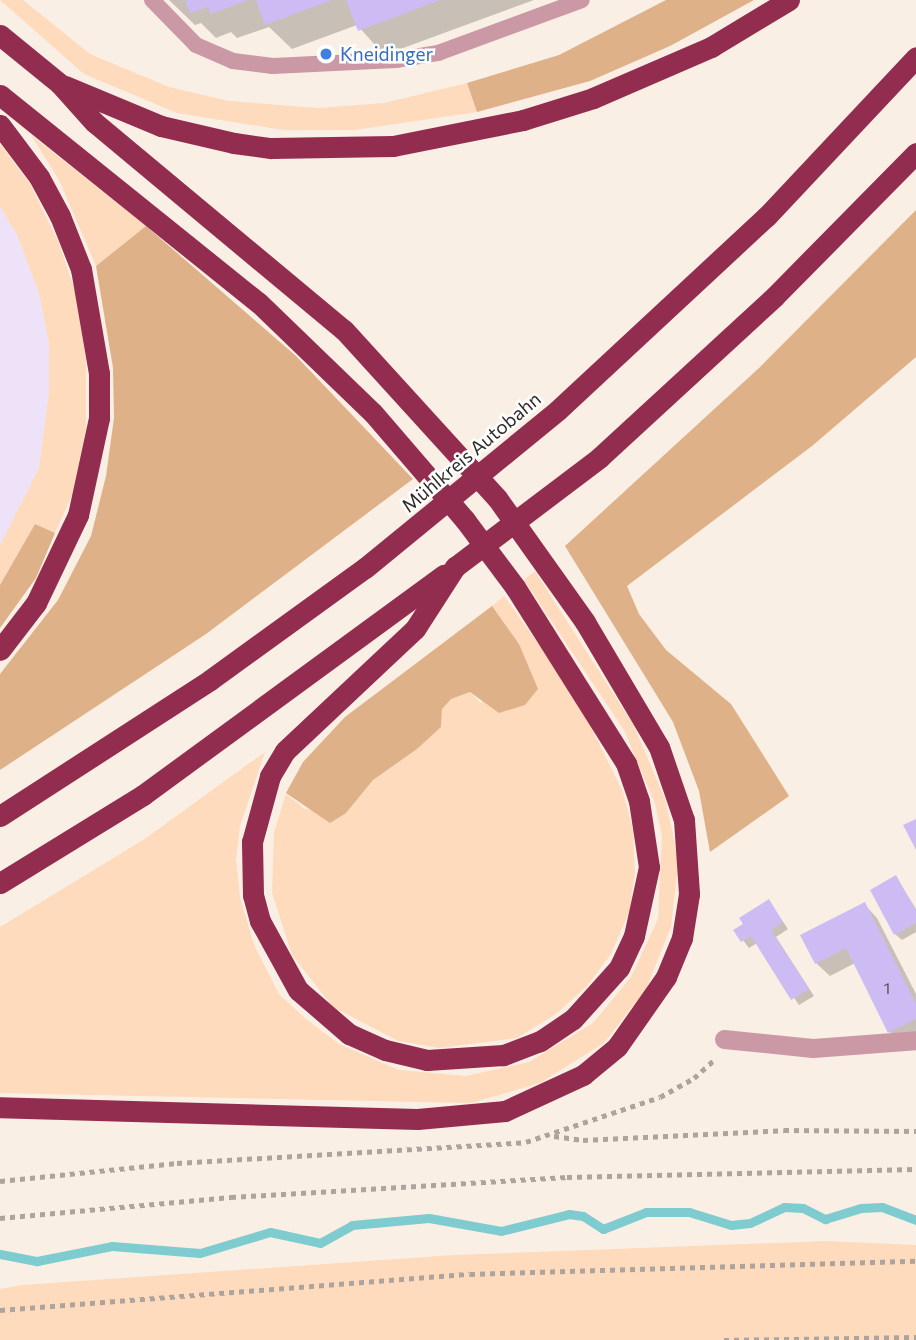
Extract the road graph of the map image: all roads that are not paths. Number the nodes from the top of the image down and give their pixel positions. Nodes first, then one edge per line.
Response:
1 (152, 0) edge
2 (582, 0) edge
3 (789, 0) edge
4 (0, 35) edge
5 (916, 57) edge
6 (60, 84) junction
7 (0, 95) edge
8 (0, 125) edge
9 (916, 153) edge
10 (455, 567) junction
11 (0, 650) edge
12 (0, 816) edge
13 (0, 883) edge
14 (724, 1039) dead end
15 (916, 1040) edge
16 (0, 1107) edge

1 - 2 lane
3 - 6 highway
4 - 6 highway
5 - 12 highway, Mühlkreis Autobahn, bridge
6 - 16 highway
7 - 10 highway
8 - 11 highway
9 - 10 highway, bridge
10 - 13 highway
14 - 15 street

